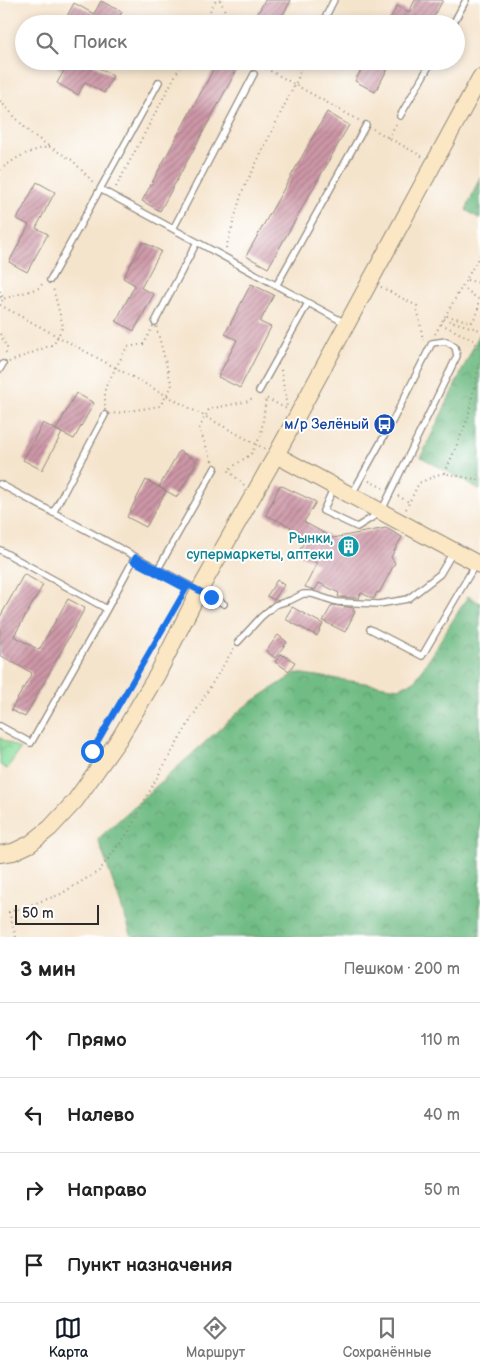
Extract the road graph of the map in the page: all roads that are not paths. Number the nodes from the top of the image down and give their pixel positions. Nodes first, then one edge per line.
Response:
1 (334, 0) edge
2 (466, 0) edge
3 (326, 15) edge
4 (458, 15) edge
5 (427, 70) edge
6 (254, 74) dead end
7 (480, 78) edge
8 (159, 82) dead end
9 (400, 116) road end
10 (366, 125) road end
11 (100, 189) junction
12 (173, 229) junction
13 (197, 242) junction
14 (50, 280) road end
15 (276, 286) junction
16 (308, 303) junction
17 (156, 322) road end
18 (346, 324) junction
19 (259, 392) road end
20 (105, 415) road end
21 (276, 455) junction
22 (215, 468) road end
23 (0, 484) edge
24 (334, 487) junction
25 (351, 496) junction
26 (381, 512) junction
27 (53, 513) junction
28 (0, 550) edge
29 (454, 552) junction
30 (136, 557) junction
31 (478, 564) edge
32 (158, 569) junction
33 (199, 591) junction
34 (224, 604) dead end
35 (107, 609) junction
36 (370, 629) dead end
37 (238, 642) road end
38 (0, 726) edge
39 (0, 854) edge

1 - 3 lane
2 - 4 lane
5 - 9 lane
6 - 12 lane
7 - 18 street
8 - 11 lane
10 - 15 lane
11 - 12 lane
11 - 14 lane
12 - 13 lane
13 - 15 lane
13 - 17 lane
15 - 16 lane
16 - 18 lane
16 - 19 lane
18 - 21 street
20 - 27 lane
21 - 24 street
21 - 33 street
22 - 32 lane
23 - 27 lane
24 - 25 street
24 - 26 lane
25 - 26 street
25 - 26 lane
26 - 29 street
27 - 30 lane
28 - 35 lane
29 - 31 street
29 - 37 lane
30 - 32 lane
30 - 35 lane
31 - 36 lane
32 - 33 lane
33 - 34 lane
33 - 39 street
35 - 38 lane

